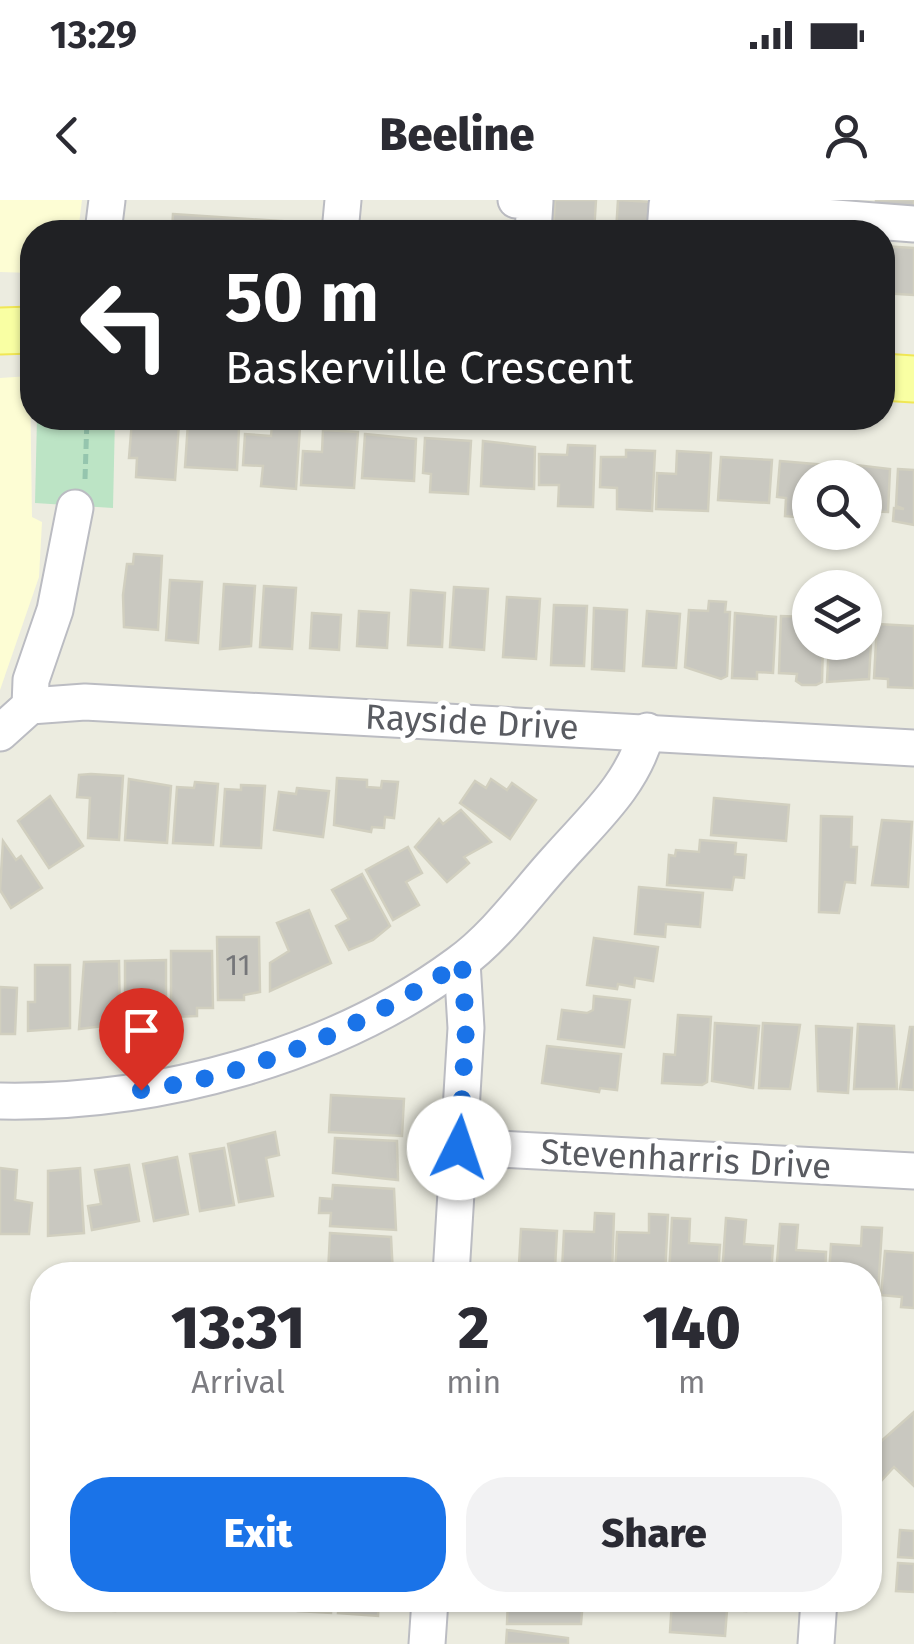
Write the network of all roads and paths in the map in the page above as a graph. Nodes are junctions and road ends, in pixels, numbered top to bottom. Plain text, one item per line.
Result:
1 (516, 200) edge
2 (534, 220) edge
3 (666, 220) edge
4 (805, 220) edge
5 (87, 430) edge
6 (76, 508) joint
7 (30, 706) junction
8 (646, 731) junction
9 (0, 733) edge
10 (914, 748) edge
11 (462, 962) junction
12 (0, 1101) edge
13 (459, 1148) junction
14 (914, 1171) edge
15 (452, 1262) edge
16 (429, 1612) edge
17 (818, 1612) edge
18 (427, 1644) edge
19 (816, 1644) edge

1 - 2 street
3 - 4 street
5 - 6 path
6 - 7 street
7 - 8 street, Rayside Drive
7 - 9 street
8 - 10 street, Rayside Drive
8 - 11 street
11 - 12 street
11 - 13 street
13 - 14 street, Stevenharris Drive
13 - 15 street
16 - 18 street
17 - 19 street

